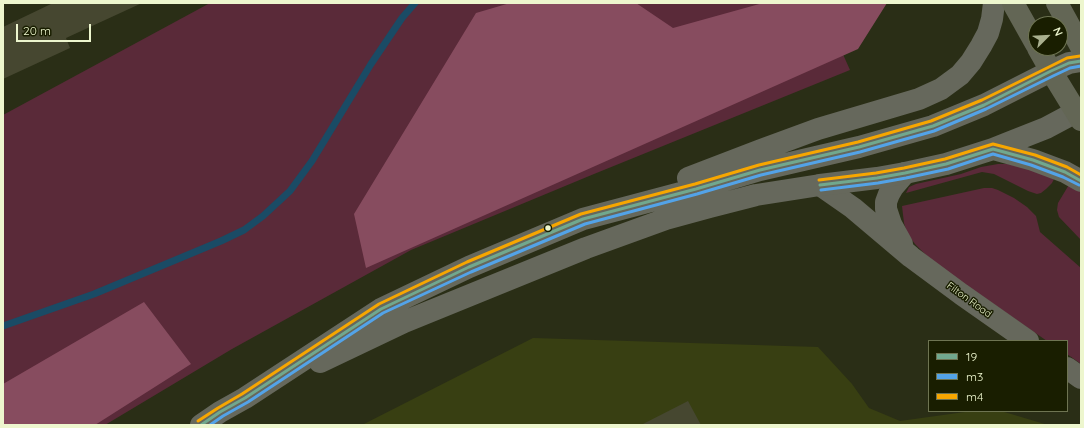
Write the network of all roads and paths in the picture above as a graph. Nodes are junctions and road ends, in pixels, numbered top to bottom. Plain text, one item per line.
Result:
1 (994, 3) edge
2 (1012, 3) edge
3 (1057, 3) edge
4 (1028, 30) edge
5 (1081, 47) edge
6 (1042, 56) edge
7 (1081, 61) edge
8 (1050, 71) junction
9 (1079, 113) edge
10 (993, 149) junction
11 (905, 173) junction
12 (1081, 181) edge
13 (820, 185) junction
14 (583, 219) junction
15 (911, 257) junction
16 (1027, 340) edge
17 (1068, 369) edge
18 (1081, 378) edge
19 (244, 398) junction
20 (201, 425) edge

1 - 14 street
2 - 4 main road
3 - 5 main road
6 - 8 main road
7 - 8 street
8 - 9 main road
8 - 14 street
9 - 10 street
10 - 11 street
10 - 12 street
11 - 13 street
11 - 15 street, Filton Road
13 - 15 street, Filton Road
13 - 19 street
14 - 19 street
15 - 16 street, Filton Road
17 - 18 street
19 - 20 street

